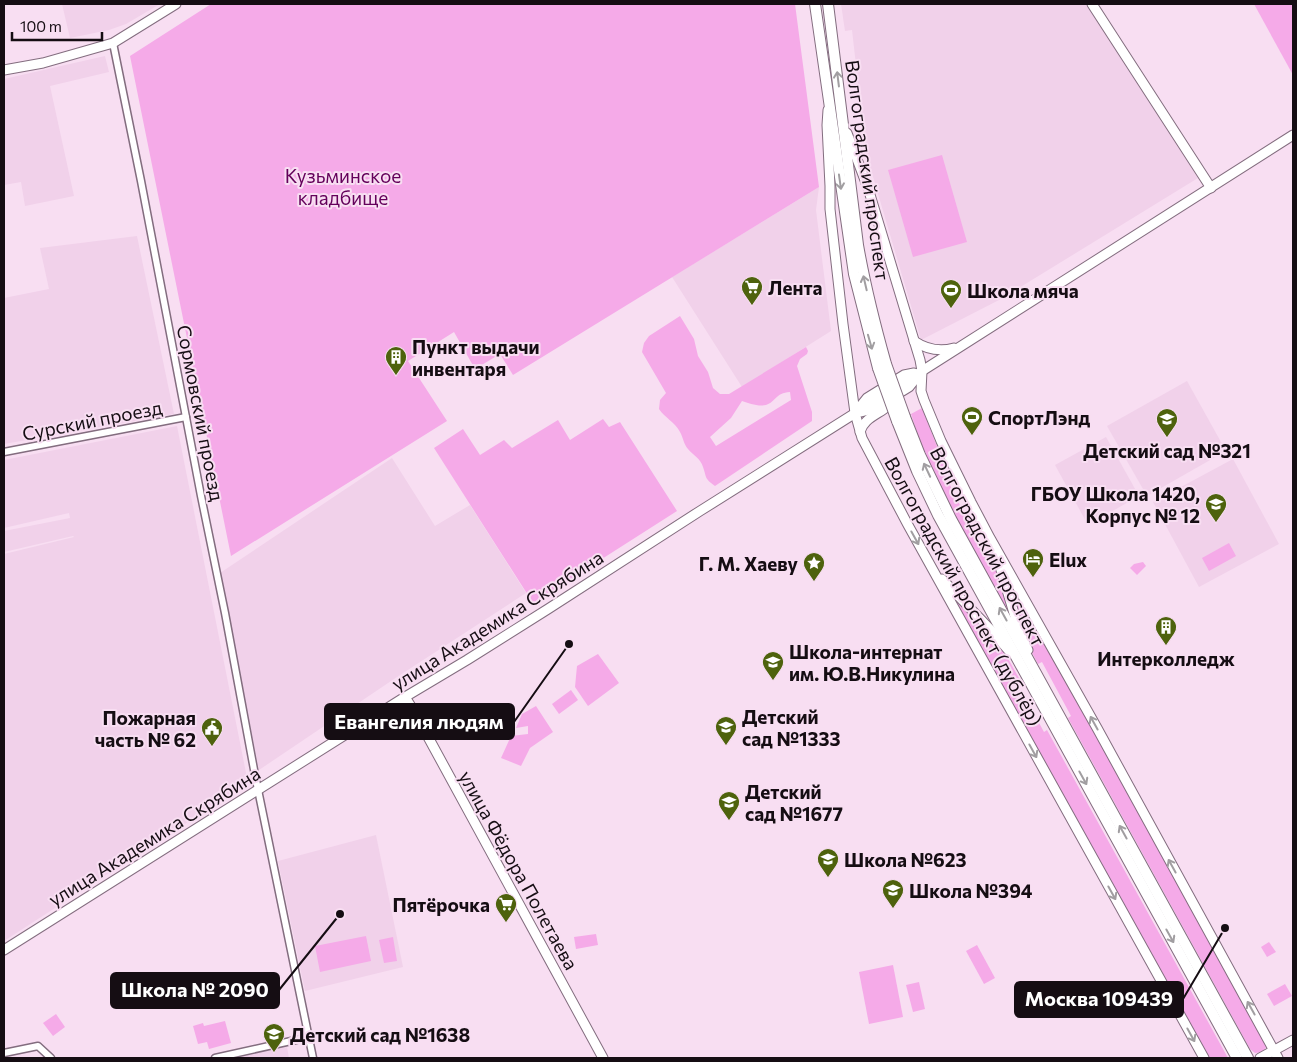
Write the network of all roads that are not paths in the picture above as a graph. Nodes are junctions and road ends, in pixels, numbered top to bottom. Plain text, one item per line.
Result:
1 (176, 4) edge
2 (815, 4) edge
3 (828, 4) edge
4 (1092, 4) edge
5 (113, 43) junction
6 (4, 70) edge
7 (829, 99) junction
8 (844, 127) junction
9 (1293, 135) edge
10 (1211, 188) junction
11 (914, 341) junction
12 (959, 347) junction
13 (882, 366) junction
14 (922, 371) junction
15 (921, 391) junction
16 (855, 413) junction
17 (186, 417) junction
18 (901, 419) junction
19 (860, 432) junction
20 (4, 452) edge
21 (990, 538) junction
22 (933, 570) junction
23 (1026, 674) junction
24 (1044, 687) junction
25 (405, 697) junction
26 (259, 789) junction
27 (4, 950) edge
28 (308, 1037) junction
29 (1293, 1040) edge
30 (4, 1054) edge
31 (1276, 1054) edge
32 (52, 1058) edge
33 (215, 1058) edge
34 (313, 1058) edge
35 (603, 1058) edge
36 (1204, 1058) edge
37 (1237, 1058) edge
38 (1248, 1058) edge
39 (1260, 1058) edge

1 - 5 main road
2 - 7 main road, Волгоградский проспект
8 -> 3 main road, Волгоградский проспект
4 - 10 main road
5 - 6 main road
5 - 17 street, Сормовский проезд
7 -> 13 main road, Волгоградский проспект
7 - 16 main road, Волгоградский проспект (дублёр)
8 - 11 main road
13 -> 8 main road, Волгоградский проспект
9 - 10 main road, улица Академика Скрябина
10 - 12 main road, улица Академика Скрябина
11 - 12 main road
11 - 14 main road
12 - 14 main road, улица Академика Скрябина
13 - 18 main road, Волгоградский проспект, bridge
14 - 15 main road
14 - 16 main road, улица Академика Скрябина
14 - 16 main road, улица Академика Скрябина
15 - 19 main road
15 - 21 main road
16 - 19 main road, Волгоградский проспект (дублёр)
16 - 25 main road, улица Академика Скрябина
17 - 20 street, Сурский проезд
17 - 26 street, Сормовский проезд
18 - 23 main road, Волгоградский проспект
24 -> 18 main road, Волгоградский проспект
19 -> 22 main road, Волгоградский проспект (дублёр)
21 - 24 main road
31 -> 21 main road
22 - 23 main road
22 -> 36 main road, Волгоградский проспект (дублёр)
23 -> 37 main road, Волгоградский проспект
38 -> 24 main road, Волгоградский проспект
25 - 26 main road, улица Академика Скрябина
25 - 35 main road, улица Фёдора Полетаева
26 - 27 main road, улица Академика Скрябина
26 - 28 street, Сормовский проезд
28 - 33 street
28 - 34 street, Сормовский проезд
29 - 31 main road
30 - 32 street
31 - 39 main road

